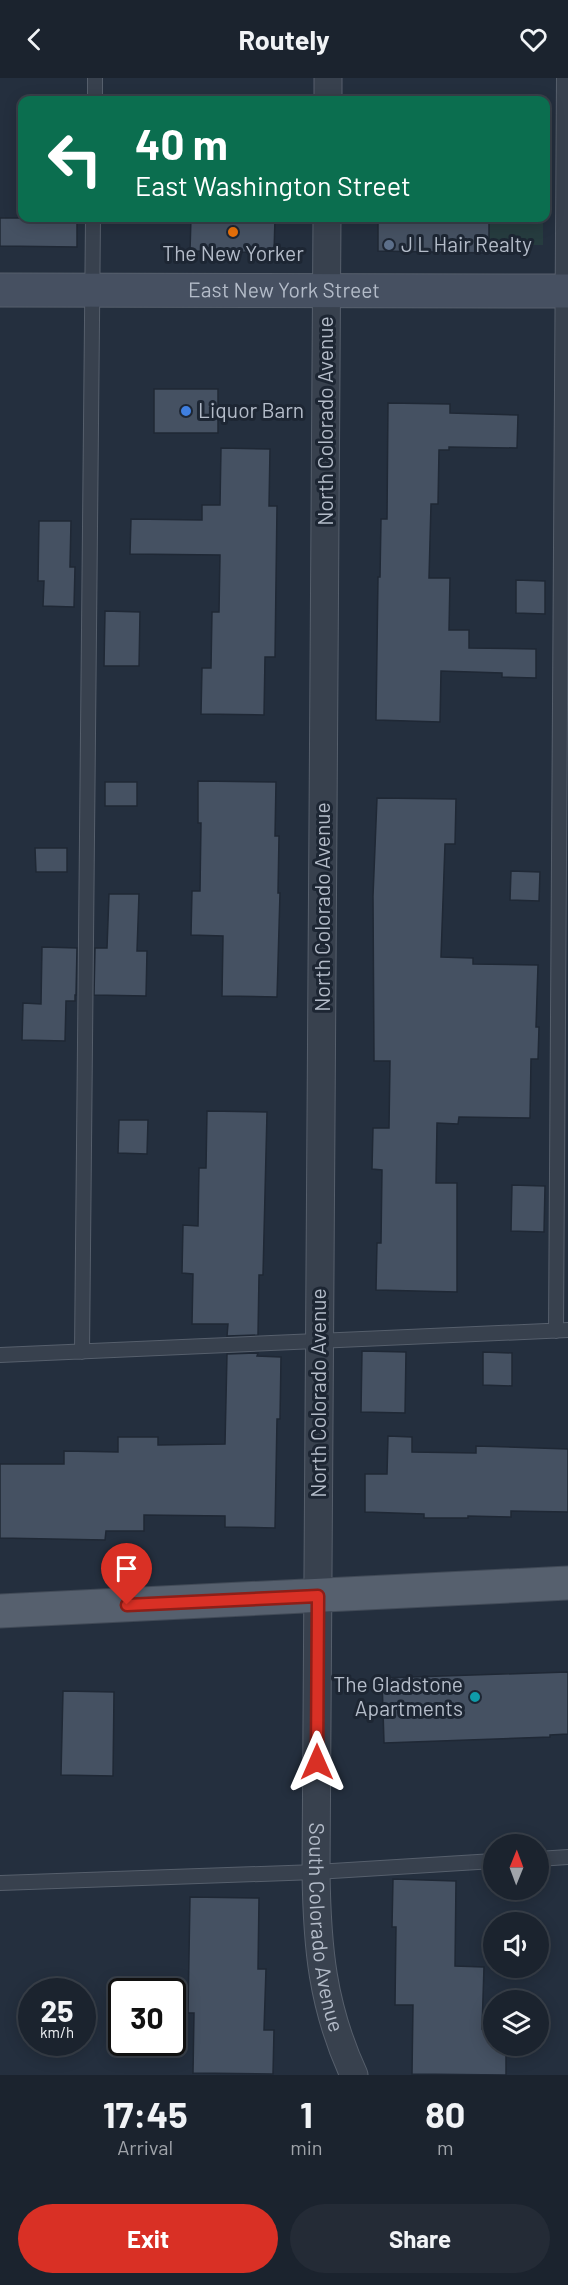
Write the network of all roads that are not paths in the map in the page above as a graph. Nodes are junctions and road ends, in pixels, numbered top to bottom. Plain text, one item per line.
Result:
1 (95, 78) edge
2 (328, 78) edge
3 (564, 78) edge
4 (94, 96) edge
5 (328, 96) edge
6 (93, 222) edge
7 (327, 222) edge
8 (327, 289) junction
9 (0, 290) edge
10 (92, 290) junction
11 (566, 291) edge
12 (562, 1330) edge
13 (320, 1342) junction
14 (82, 1352) junction
15 (0, 1355) edge
16 (568, 1583) edge
17 (318, 1596) junction
18 (0, 1611) edge
19 (568, 1857) edge
20 (549, 1858) edge
21 (483, 1862) edge
22 (316, 1872) junction
23 (0, 1883) edge
24 (354, 2075) edge

1 - 4 lane
2 - 5 street
3 - 11 lane
6 - 10 lane
7 - 8 street, North Colorado Avenue
8 - 10 main road, East New York Street
8 - 11 main road, East New York Street
8 - 13 street, North Colorado Avenue
9 - 10 main road, East New York Street
10 - 14 lane
11 - 12 lane
12 - 13 lane
13 - 14 lane
13 - 17 street, North Colorado Avenue
14 - 15 lane
16 - 17 main road
17 - 18 main road
17 - 22 street, South Colorado Avenue
19 - 20 lane
21 - 22 lane
22 - 23 lane
22 - 24 street, South Colorado Avenue

